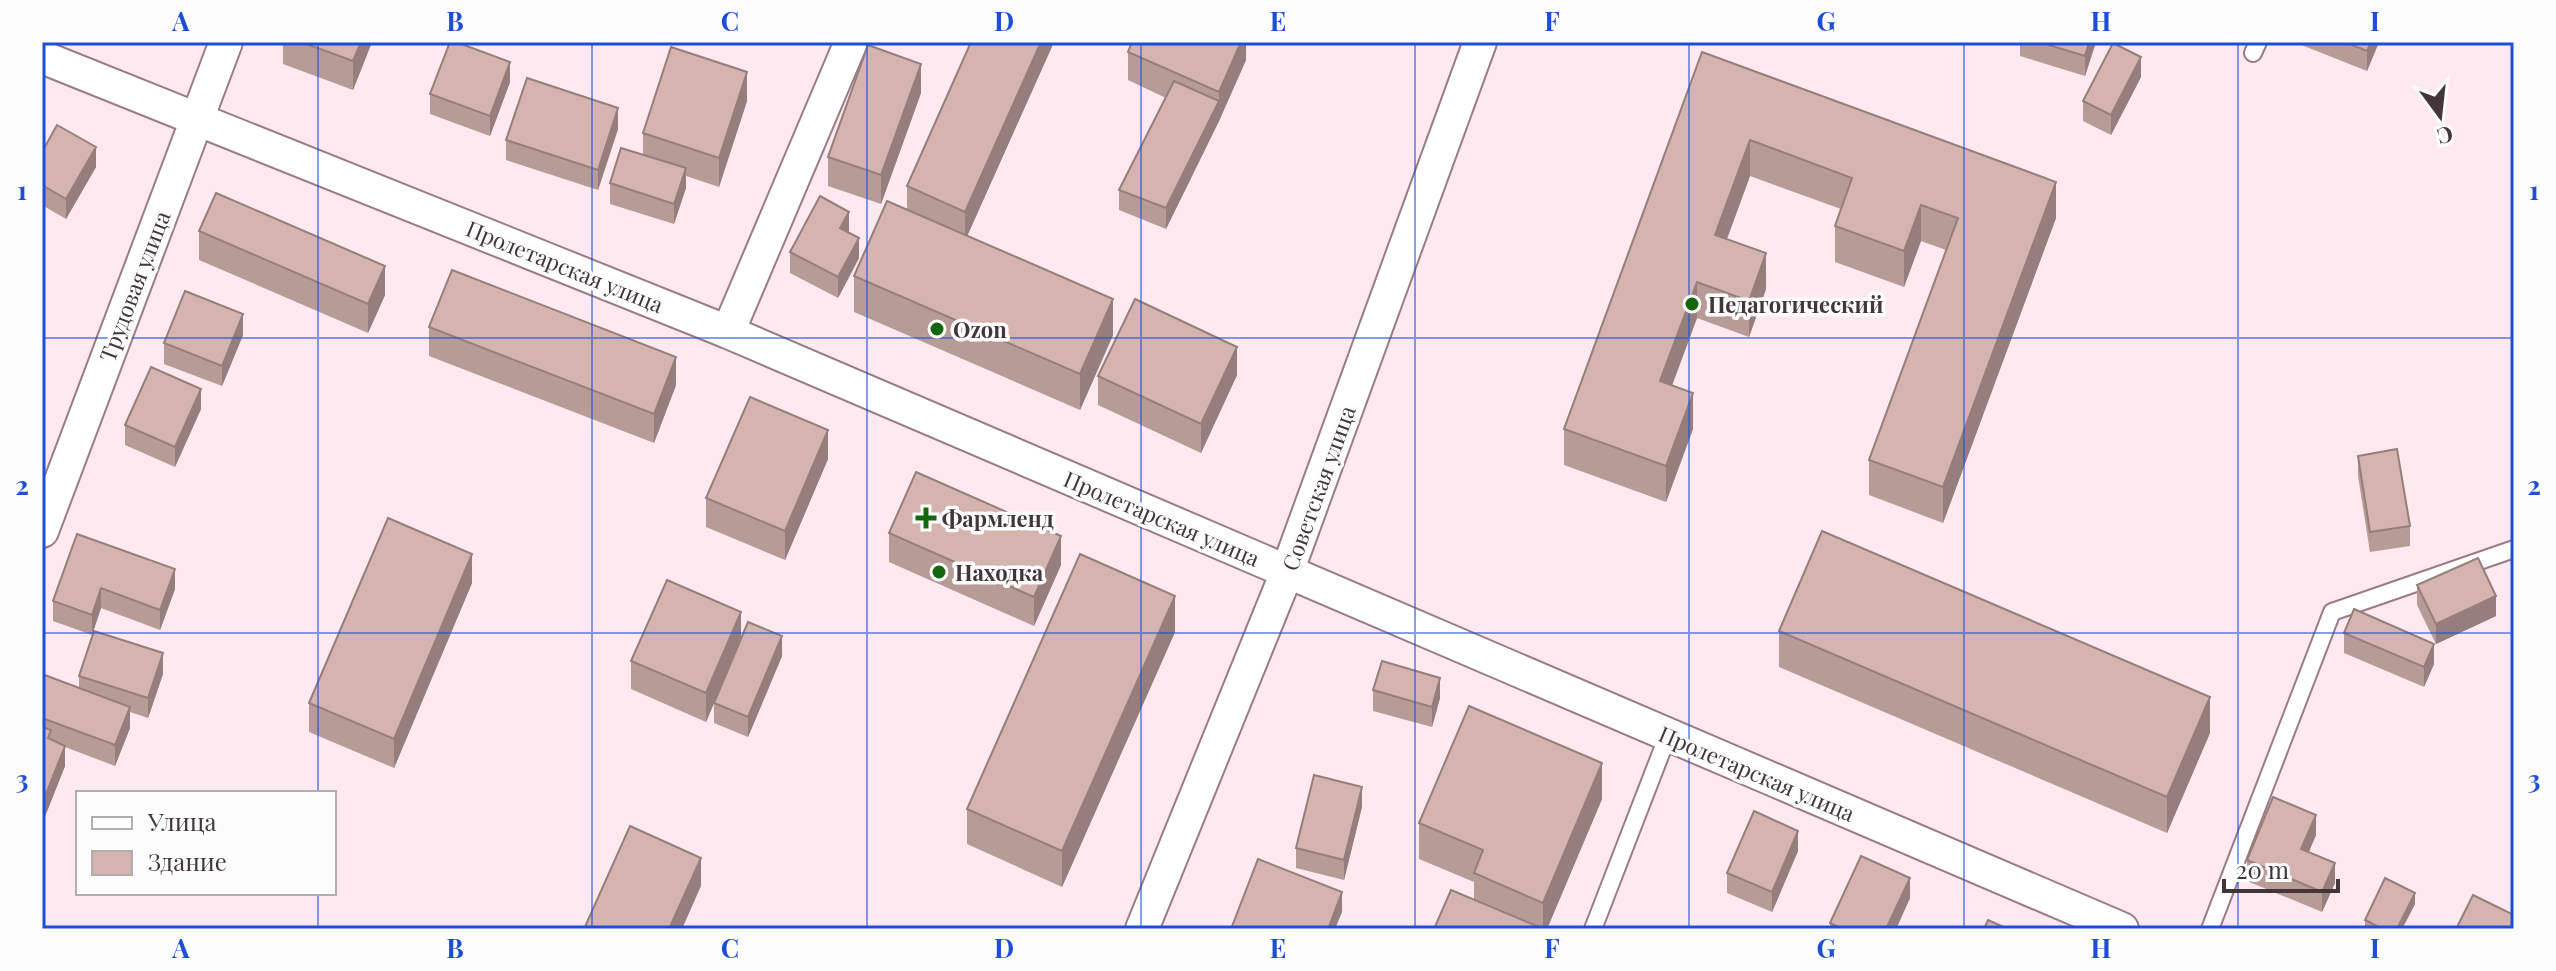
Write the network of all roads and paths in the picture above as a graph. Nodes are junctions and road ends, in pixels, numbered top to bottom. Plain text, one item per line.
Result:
1 (226, 42) edge
2 (851, 42) edge
3 (1480, 42) edge
4 (45, 60) edge
5 (197, 118) junction
6 (728, 332) junction
7 (42, 531) edge
8 (2514, 549) edge
9 (1287, 572) junction
10 (1668, 735) junction
11 (1142, 929) edge
12 (1593, 929) edge
13 (2122, 929) edge
14 (2210, 929) edge

1 - 5 street, Трудовая улица
2 - 6 street
3 - 9 street, Советская улица
4 - 5 street, Пролетарская улица
5 - 6 street, Пролетарская улица
5 - 7 street, Трудовая улица
6 - 9 street, Пролетарская улица
8 - 14 lane
9 - 10 street, Пролетарская улица
9 - 11 street, Советская улица
10 - 12 lane
10 - 13 street, Пролетарская улица

